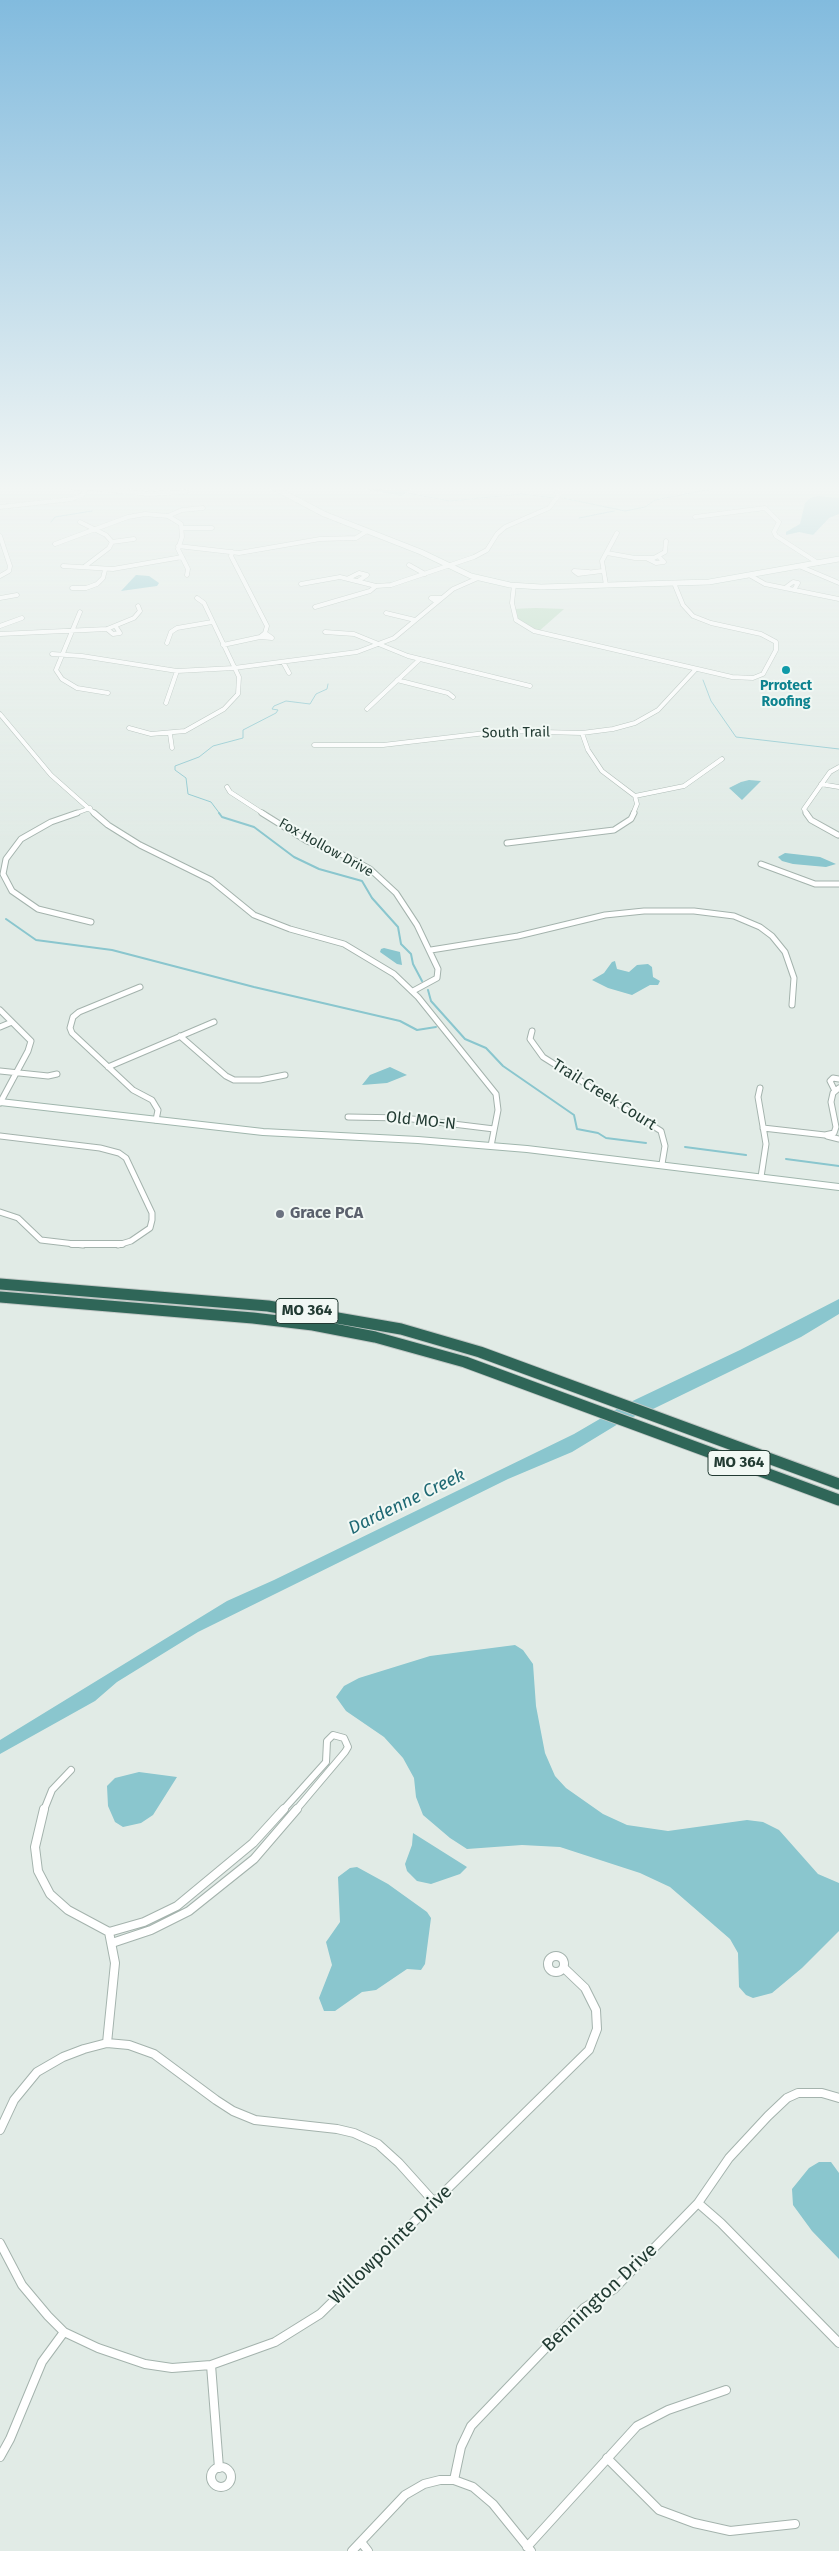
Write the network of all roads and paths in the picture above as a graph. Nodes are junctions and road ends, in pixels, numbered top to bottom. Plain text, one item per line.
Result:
1 (204, 604) edge
2 (255, 604) edge
3 (325, 604) edge
4 (434, 604) edge
5 (512, 604) edge
6 (683, 604) edge
7 (138, 606) dead end
8 (315, 607) dead end
9 (80, 612) dead end
10 (386, 614) dead end
11 (22, 618) dead end
12 (415, 620) junction
13 (212, 622) junction
14 (0, 626) edge
15 (116, 627) junction
16 (107, 629) junction
17 (73, 632) junction
18 (325, 632) dead end
19 (265, 633) junction
20 (0, 634) edge
21 (260, 638) junction
22 (167, 643) dead end
23 (223, 645) junction
24 (382, 645) junction
25 (52, 654) dead end
26 (63, 654) junction
27 (420, 659) junction
28 (283, 662) junction
29 (234, 668) junction
30 (696, 669) junction
31 (177, 671) junction
32 (288, 673) dead end
33 (397, 680) junction
34 (530, 686) dead end
35 (108, 693) dead end
36 (453, 697) dead end
37 (166, 702) dead end
38 (366, 708) dead end
39 (0, 714) edge
40 (129, 728) dead end
41 (582, 733) junction
42 (170, 734) junction
43 (314, 745) dead end
44 (172, 748) dead end
45 (722, 759) dead end
46 (839, 767) edge
47 (821, 784) junction
48 (227, 787) dead end
49 (839, 787) edge
50 (635, 796) junction
51 (90, 808) junction
52 (838, 836) edge
53 (507, 843) dead end
54 (761, 864) dead end
55 (839, 884) edge
56 (91, 922) dead end
57 (431, 950) junction
58 (140, 987) dead end
59 (413, 991) junction
60 (792, 1005) dead end
61 (0, 1010) edge
62 (12, 1022) junction
63 (214, 1022) dead end
64 (0, 1027) edge
65 (532, 1031) dead end
66 (180, 1036) junction
67 (108, 1067) junction
68 (0, 1071) edge
69 (16, 1073) junction
70 (57, 1074) dead end
71 (285, 1075) dead end
72 (839, 1079) edge
73 (760, 1088) dead end
74 (837, 1090) edge
75 (0, 1102) edge
76 (348, 1117) dead end
77 (156, 1120) junction
78 (763, 1128) junction
79 (838, 1128) edge
80 (494, 1129) junction
81 (825, 1135) junction
82 (0, 1136) edge
83 (839, 1139) edge
84 (491, 1146) junction
85 (662, 1164) junction
86 (761, 1177) junction
87 (839, 1187) edge
88 (0, 1212) edge
89 (0, 1284) edge
90 (0, 1297) edge
91 (839, 1484) edge
92 (839, 1500) edge
93 (71, 1770) dead end
94 (109, 1932) junction
95 (112, 1943) junction
96 (564, 1968) dead end
97 (107, 2043) junction
98 (839, 2098) edge
99 (0, 2130) edge
100 (435, 2202) junction
101 (698, 2203) junction
102 (0, 2243) edge
103 (64, 2332) junction
104 (839, 2343) edge
105 (211, 2365) junction
106 (726, 2390) dead end
107 (0, 2457) edge
108 (607, 2458) junction
109 (219, 2468) dead end
110 (454, 2480) junction
111 (795, 2524) dead end
112 (361, 2542) junction
113 (529, 2549) edge
114 (352, 2551) edge
115 (368, 2551) edge

1 - 13 street
2 - 19 street
3 - 8 street
4 - 12 street
5 - 30 street
6 - 30 street
7 - 15 street
9 - 17 street
10 - 12 street
11 - 14 street
12 - 24 street
13 - 22 street
13 - 23 street
15 - 16 street
15 - 16 street
16 - 17 street
17 - 20 street
17 - 26 street
18 - 24 street
19 - 21 street
19 - 21 street
21 - 23 street
23 - 29 street
24 - 27 street
24 - 28 street
25 - 26 street
26 - 31 street
26 - 35 street
27 - 33 street
27 - 34 street
28 - 29 street
28 - 32 street
29 - 31 street
29 - 42 street
30 - 41 street, South Trail
31 - 37 street
33 - 36 street
33 - 38 street
39 - 51 street
40 - 42 street
41 - 43 street, South Trail
41 - 50 street
42 - 44 street
45 - 50 street
46 - 47 street
47 - 49 street
47 - 52 street
48 - 57 street, Fox Hollow Drive
50 - 53 street
51 - 56 street
51 - 59 street
54 - 55 street
57 - 59 street, Fox Hollow Drive
57 - 60 street
58 - 67 street
59 - 80 street
61 - 62 street
62 - 64 street
62 - 69 street
63 - 66 street
65 - 85 street, Trail Creek Court
66 - 67 street
66 - 71 street
67 - 77 street
68 - 69 street
69 - 70 street
69 - 75 street
72 - 74 street
73 - 78 street
74 - 79 street
75 - 77 main road
76 - 80 street, Old MO-N
77 - 84 main road
78 - 81 street
78 - 86 street
79 - 81 street
80 - 84 street
81 - 83 street
82 - 88 street
84 - 85 main road
85 - 86 main road
86 - 87 main road
89 - 91 highway, MO 364
90 - 92 highway, MO 364
93 - 94 street
94 - 95 street
94 - 95 street
95 - 97 street
96 - 100 street, Willowpointe Drive
97 - 99 street
97 - 100 street
98 - 101 street, Bennington Drive
100 - 105 street, Willowpointe Drive
101 - 104 street
101 - 110 street, Bennington Drive
102 - 103 street
103 - 105 street, Willowpointe Drive
103 - 107 street
105 - 109 street
106 - 108 street
108 - 111 street
108 - 113 street
110 - 112 street
110 - 113 street
112 - 114 street
112 - 115 street

